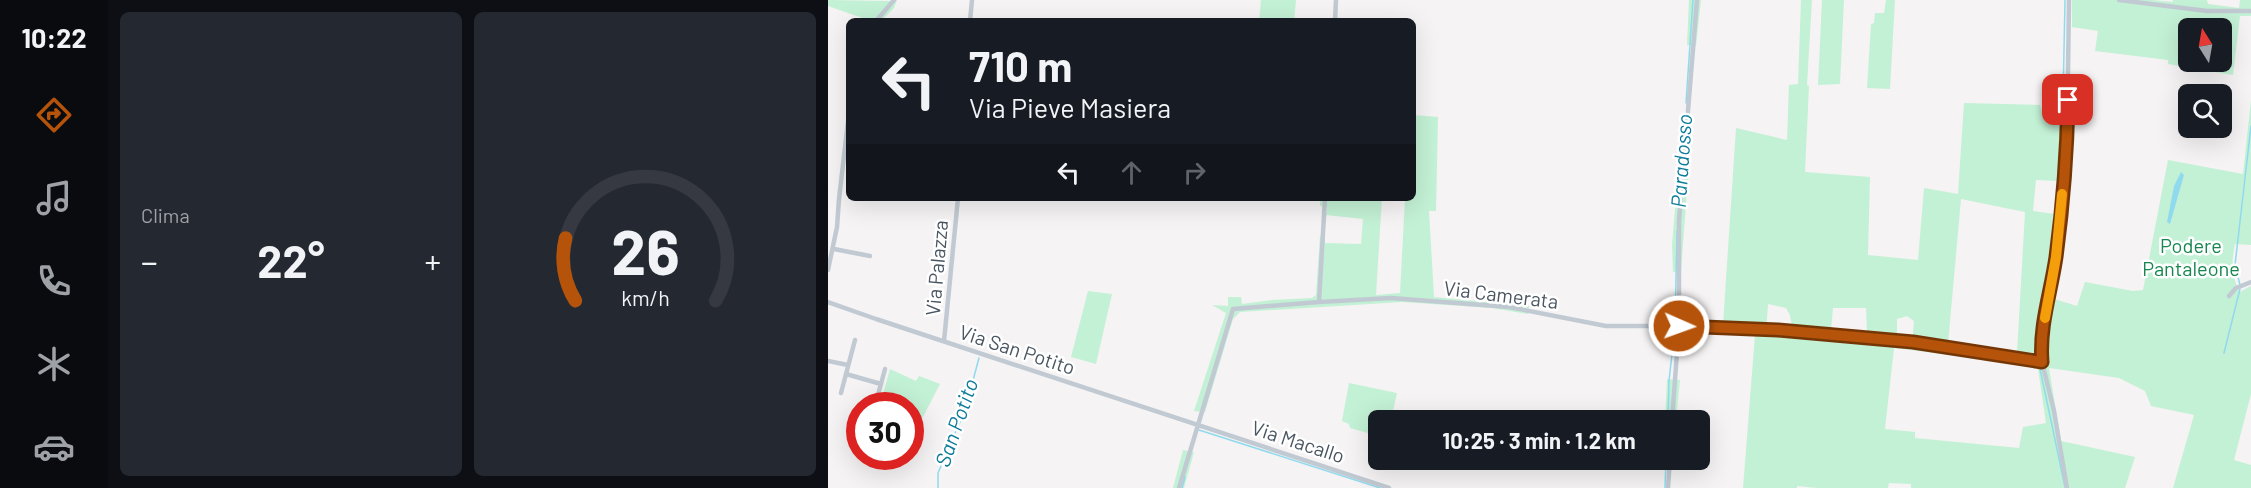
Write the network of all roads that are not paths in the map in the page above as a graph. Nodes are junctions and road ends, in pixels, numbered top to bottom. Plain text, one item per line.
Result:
1 (894, 0) edge
2 (972, 0) edge
3 (1336, 0) edge
4 (1697, 0) edge
5 (2069, 0) edge
6 (2119, 0) edge
7 (2251, 11) edge
8 (879, 18) edge
9 (969, 18) edge
10 (1335, 18) edge
11 (846, 137) edge
12 (958, 201) edge
13 (1325, 201) edge
14 (832, 251) edge
15 (870, 256) dead end
16 (828, 270) edge
17 (2251, 282) edge
18 (2229, 296) dead end
19 (828, 302) edge
20 (1319, 302) junction
21 (1679, 326) junction
22 (855, 340) dead end
23 (944, 342) junction
24 (828, 361) edge
25 (2042, 362) junction
26 (848, 365) junction
27 (885, 369) dead end
28 (846, 374) junction
29 (881, 384) junction
30 (879, 392) edge
31 (841, 393) dead end
32 (1673, 410) edge
33 (1197, 425) junction
34 (1669, 470) edge
35 (1179, 488) edge
36 (1389, 488) edge
37 (1668, 488) edge
38 (2067, 488) edge

1 - 8 street
2 - 9 street
3 - 10 street
4 - 21 street
5 - 25 street
6 - 7 street
11 - 14 street
12 - 23 street, Via Palazza
13 - 20 street
14 - 15 street
14 - 16 street
17 - 18 street
19 - 23 street, Via San Potito
20 - 21 street, Via Camerata
20 - 33 street, Via Camerata
21 - 25 street, Via Camerata
21 - 32 street
22 - 26 street
23 - 33 street, Via San Potito
24 - 26 street
25 - 38 street
26 - 28 street
27 - 29 street
28 - 29 street
28 - 31 street
29 - 30 street
33 - 35 street
33 - 36 street, Via Macallo
34 - 37 street

